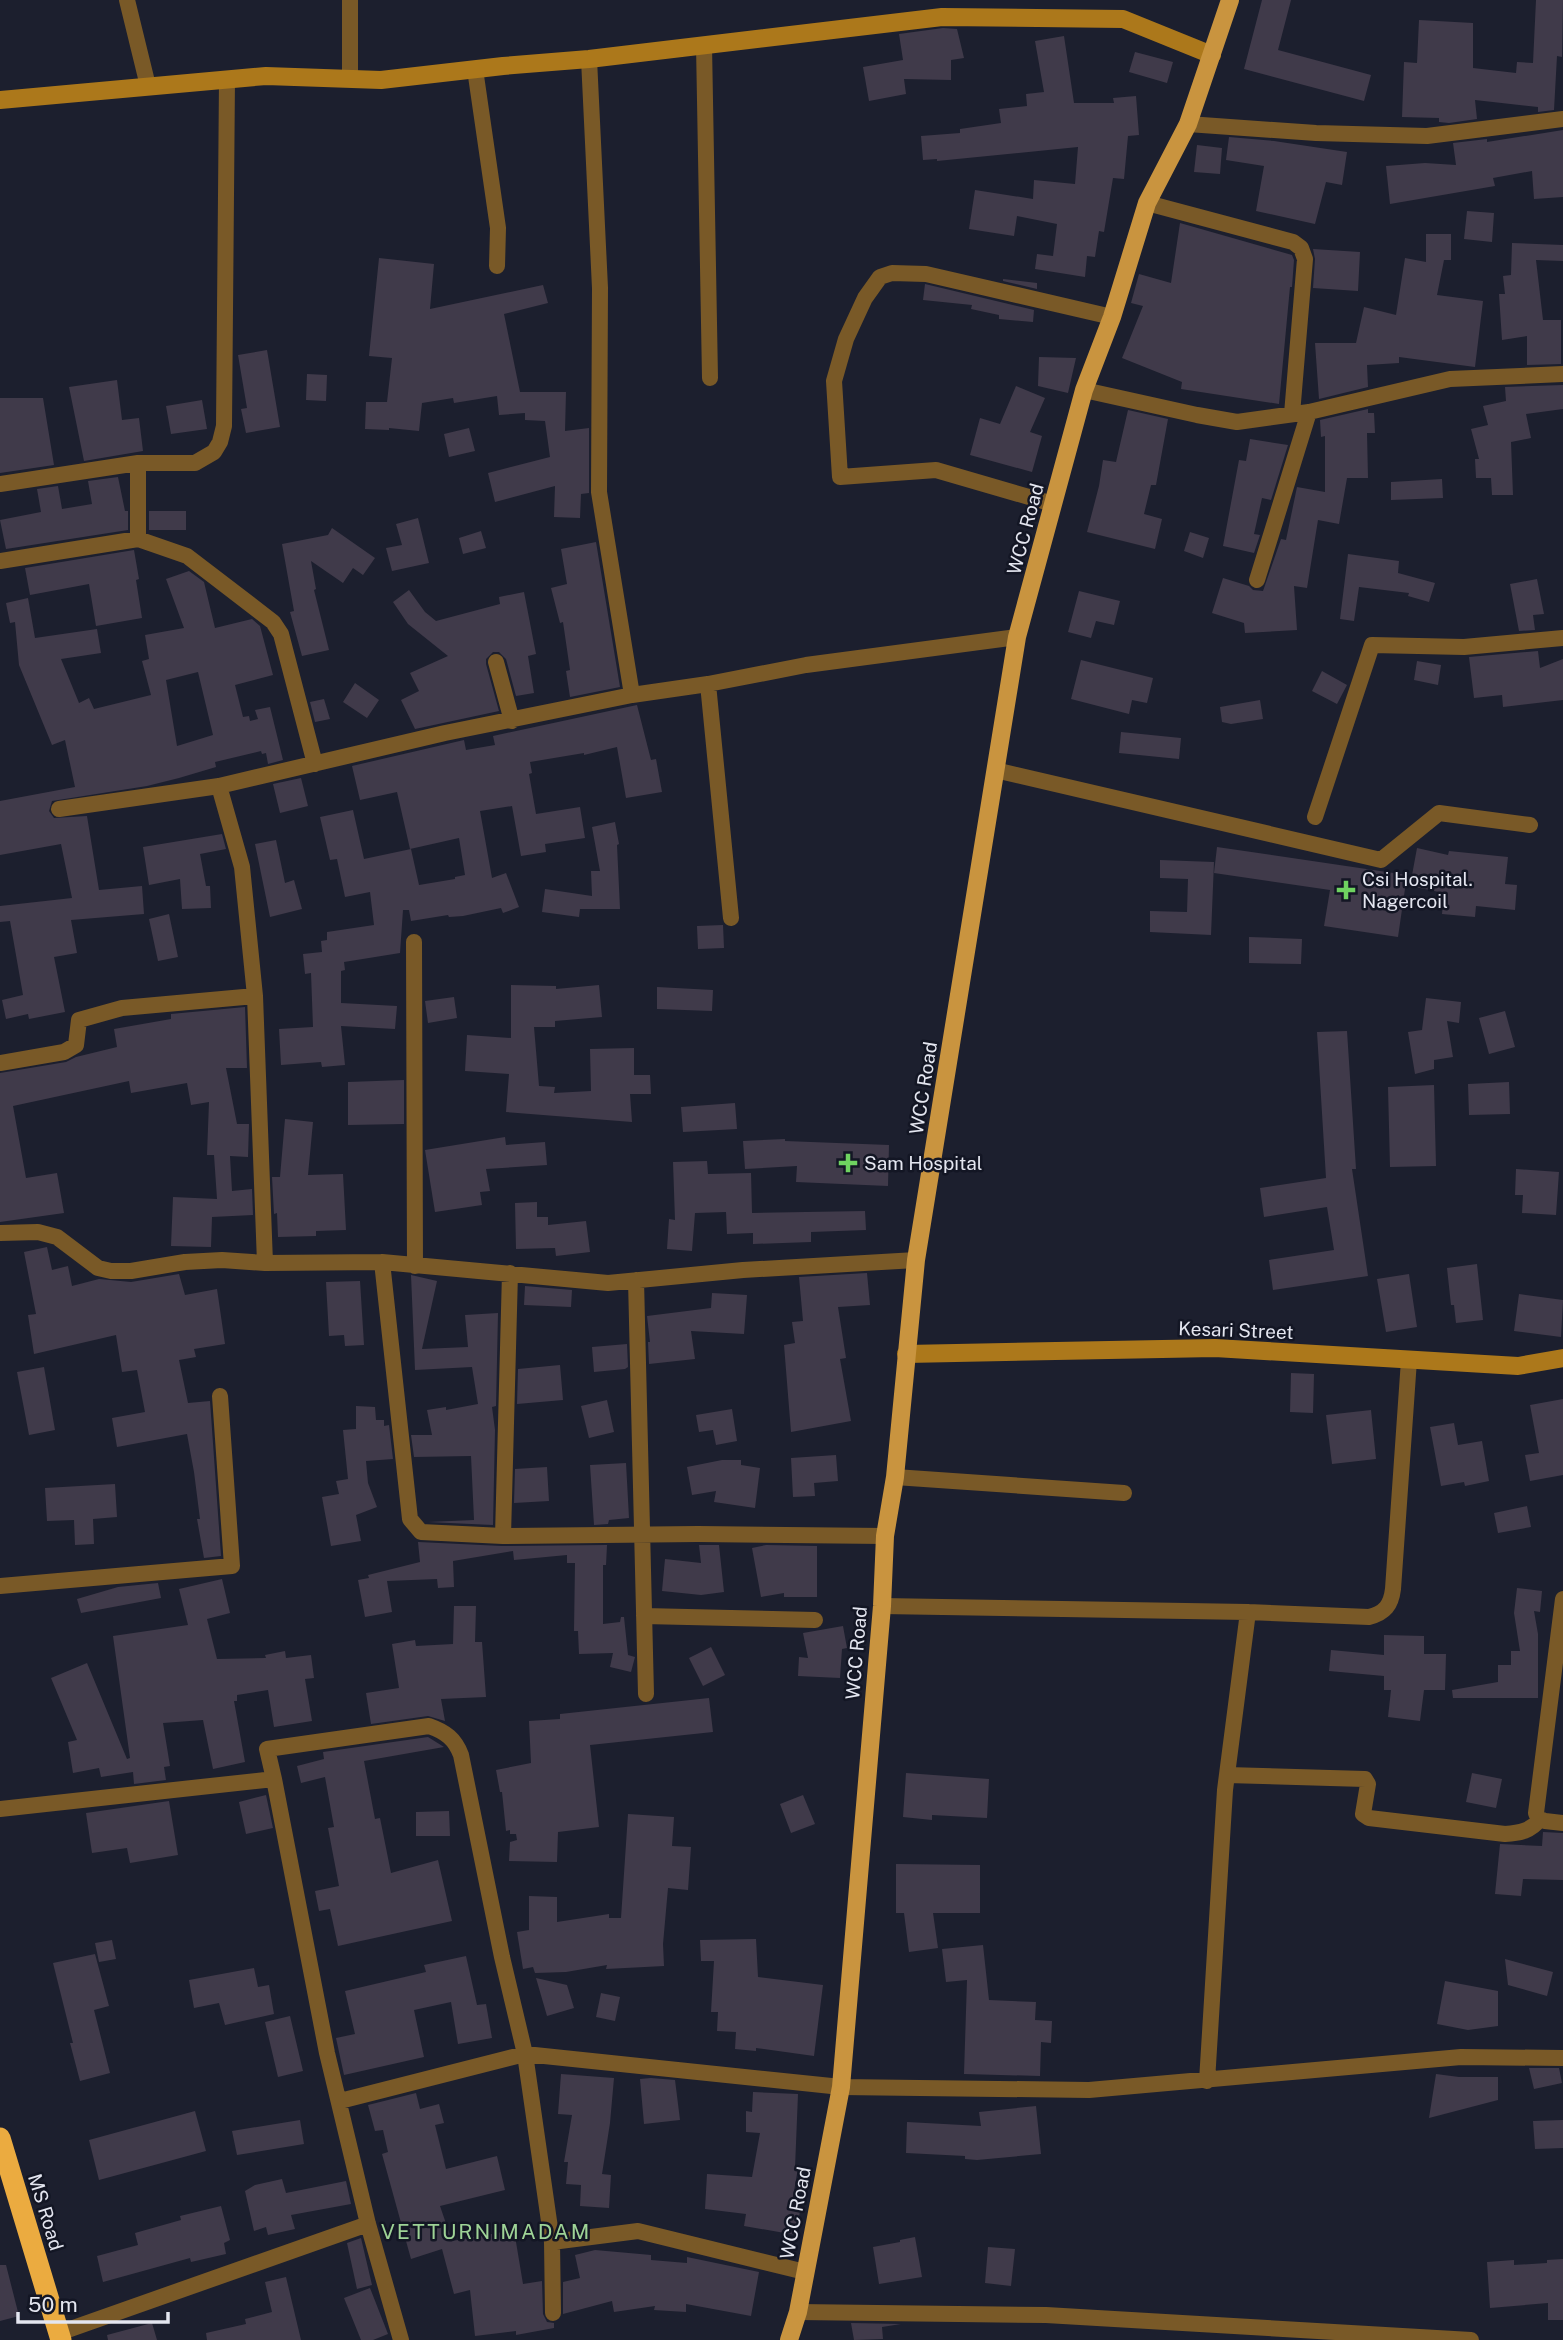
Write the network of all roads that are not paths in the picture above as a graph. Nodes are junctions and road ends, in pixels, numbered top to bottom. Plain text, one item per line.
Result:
1 (127, 0) edge
2 (350, 0) edge
3 (1230, 0) edge
4 (704, 46) junction
5 (1212, 55) junction
6 (589, 59) junction
7 (475, 69) junction
8 (227, 79) junction
9 (350, 79) junction
10 (148, 86) junction
11 (0, 100) edge
12 (1563, 119) edge
13 (1188, 124) junction
14 (1147, 204) junction
15 (497, 266) dead end
16 (1112, 317) junction
17 (1563, 374) edge
18 (710, 378) dead end
19 (1084, 390) junction
20 (1309, 412) junction
21 (1292, 414) junction
22 (138, 463) junction
23 (0, 484) edge
24 (1053, 504) junction
25 (138, 539) junction
26 (0, 561) edge
27 (1257, 580) dead end
28 (1017, 637) junction
29 (1563, 638) edge
30 (496, 662) dead end
31 (708, 684) junction
32 (632, 695) junction
33 (512, 721) junction
34 (315, 764) junction
35 (995, 770) junction
36 (219, 786) junction
37 (59, 809) dead end
38 (1315, 817) dead end
39 (1530, 825) dead end
40 (731, 918) dead end
41 (414, 942) dead end
42 (255, 996) junction
43 (0, 1063) edge
44 (0, 1233) edge
45 (916, 1260) junction
46 (382, 1262) junction
47 (265, 1263) junction
48 (415, 1266) junction
49 (510, 1273) junction
50 (636, 1280) junction
51 (906, 1354) junction
52 (1563, 1358) edge
53 (1409, 1360) junction
54 (220, 1396) dead end
55 (894, 1477) junction
56 (1124, 1493) dead end
57 (642, 1535) junction
58 (503, 1536) junction
59 (885, 1536) junction
60 (0, 1586) edge
61 (1563, 1600) edge
62 (882, 1606) junction
63 (1248, 1612) junction
64 (644, 1616) junction
65 (815, 1620) dead end
66 (646, 1694) dead end
67 (1227, 1775) junction
68 (274, 1779) junction
69 (0, 1809) edge
70 (1540, 1819) junction
71 (1563, 1823) edge
72 (524, 2054) junction
73 (1563, 2058) edge
74 (1207, 2081) junction
75 (841, 2087) junction
76 (340, 2101) junction
77 (0, 2138) edge
78 (368, 2224) junction
79 (552, 2242) junction
80 (805, 2272) junction
81 (797, 2312) junction
82 (553, 2313) dead end
83 (60, 2337) edge
84 (1360, 2337) edge
85 (401, 2340) edge
86 (789, 2340) edge
87 (1471, 2340) edge

1 - 10 street
2 - 9 street
3 - 5 main road, WCC Road
4 - 5 street
4 - 6 street
4 - 18 street
5 - 13 main road, WCC Road
6 - 7 street
6 - 32 street
7 - 9 street
7 - 15 street
8 - 9 street
8 - 10 street
8 - 22 street
10 - 11 street
12 - 13 street
13 - 14 main road, WCC Road
14 - 16 main road, WCC Road
14 - 21 street
16 - 19 main road, WCC Road
16 - 24 street
17 - 20 street
19 - 21 street
19 - 24 main road, WCC Road
20 - 21 street
20 - 27 street
22 - 23 street
22 - 25 street
24 - 28 main road, WCC Road
25 - 26 street
25 - 34 street
28 - 31 street
28 - 35 main road, WCC Road
29 - 38 street
30 - 33 street
31 - 32 street
31 - 40 street
32 - 33 street
33 - 34 street
34 - 36 street
35 - 39 street
35 - 45 main road, WCC Road
36 - 37 street
36 - 42 street
41 - 48 street
42 - 43 street
42 - 47 street
44 - 47 street
45 - 50 street
45 - 51 main road, WCC Road
46 - 47 street
46 - 48 street
46 - 58 street
48 - 49 street
49 - 50 street
49 - 58 street
50 - 57 street
51 - 53 street, Kesari Street
51 - 55 main road, WCC Road
52 - 53 street, Kesari Street
53 - 63 street
54 - 60 street
55 - 56 street
55 - 59 main road, WCC Road
57 - 58 street
57 - 59 street
57 - 64 street
59 - 62 main road, WCC Road
61 - 70 street
62 - 63 street
62 - 75 main road, WCC Road
63 - 67 street
64 - 65 street
64 - 66 street
67 - 70 street
67 - 74 street
68 - 69 street
68 - 72 street
68 - 76 street
70 - 71 street
72 - 75 street
72 - 76 street
72 - 79 street
73 - 74 street
74 - 75 street
75 - 80 main road, WCC Road
76 - 78 street
77 - 83 highway, MS Road
78 - 83 street
78 - 85 street
79 - 80 street
79 - 82 street
80 - 81 main road, WCC Road
81 - 84 street
81 - 86 main road, WCC Road
84 - 87 street

